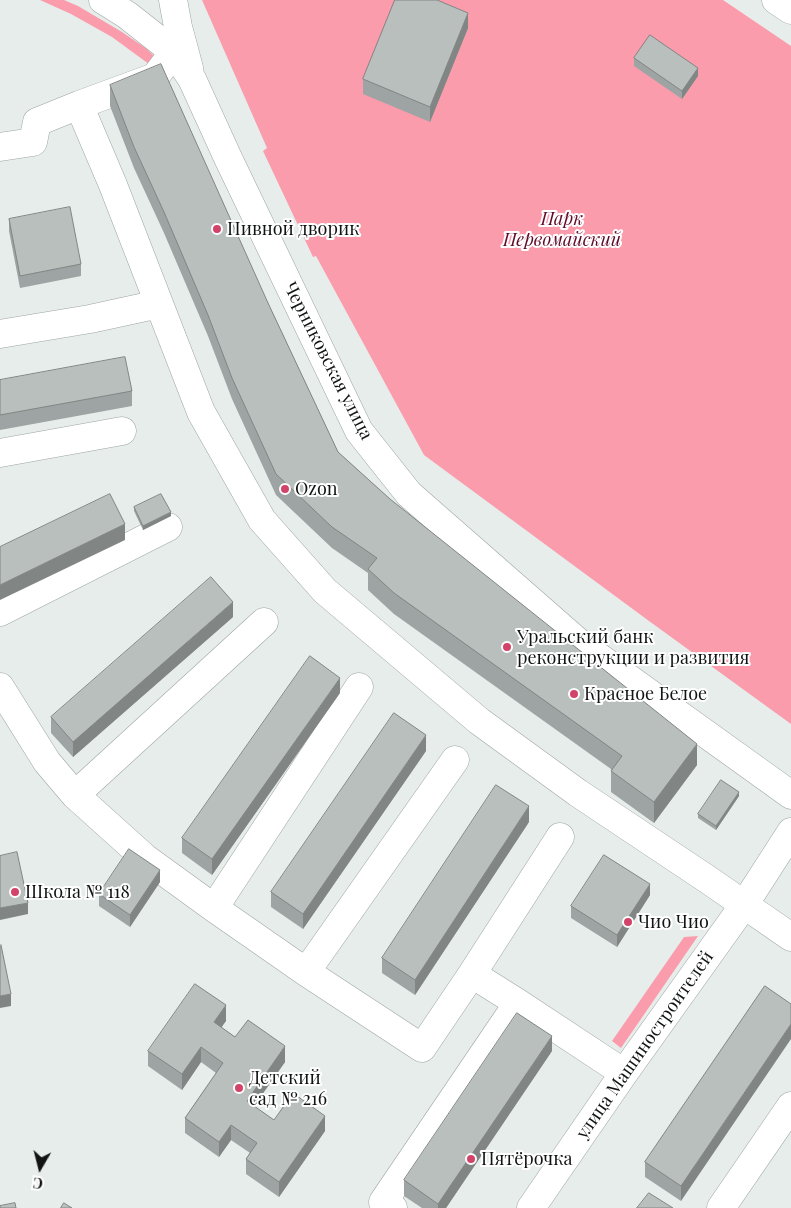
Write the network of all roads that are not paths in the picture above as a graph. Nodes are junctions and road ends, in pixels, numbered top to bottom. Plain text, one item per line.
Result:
1 (103, 0) edge
2 (173, 0) edge
3 (776, 0) edge
4 (791, 10) edge
5 (174, 52) junction
6 (192, 79) junction
7 (79, 105) junction
8 (0, 147) edge
9 (159, 304) junction
10 (0, 334) edge
11 (122, 431) dead end
12 (0, 453) edge
13 (168, 527) dead end
14 (0, 612) edge
15 (264, 622) dead end
16 (0, 687) edge
17 (359, 687) dead end
18 (455, 760) dead end
19 (74, 795) junction
20 (791, 795) edge
21 (791, 832) edge
22 (560, 837) dead end
23 (744, 905) junction
24 (214, 908) junction
25 (791, 937) edge
26 (306, 972) junction
27 (472, 974) junction
28 (518, 1003) junction
29 (624, 1072) junction
30 (791, 1106) edge
31 (385, 1206) edge
32 (531, 1208) edge
33 (720, 1208) edge

1 - 5 street, Черниковская улица
2 - 6 street
3 - 4 street
5 - 6 street, Черниковская улица
5 - 7 street
6 - 20 street, Черниковская улица
7 - 8 street
7 - 9 street
9 - 10 street
9 - 23 street
11 - 12 street
13 - 14 street
15 - 19 street
16 - 19 street
17 - 24 street
18 - 26 street
19 - 24 street
21 - 23 street, улица Машиностроителей
22 - 27 street
23 - 25 street
23 - 29 street, улица Машиностроителей
24 - 26 street
26 - 27 street
27 - 28 street
28 - 29 street
28 - 31 street
29 - 32 street, улица Машиностроителей
30 - 33 street

